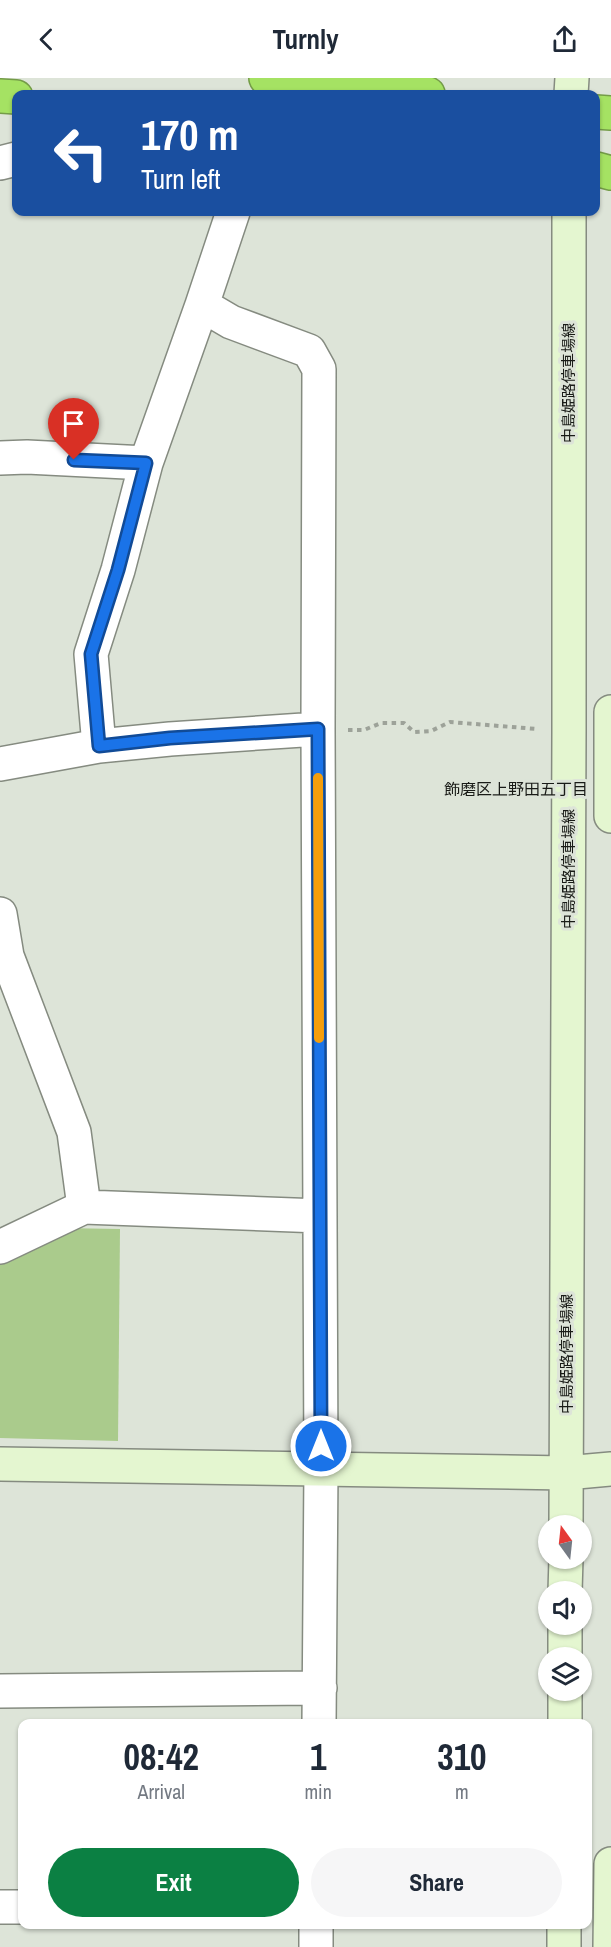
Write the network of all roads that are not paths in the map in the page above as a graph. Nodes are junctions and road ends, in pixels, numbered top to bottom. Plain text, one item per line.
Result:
1 (266, 78) edge
2 (388, 90) edge
3 (232, 216) edge
4 (569, 216) edge
5 (202, 305) junction
6 (0, 458) edge
7 (146, 463) junction
8 (611, 712) edge
9 (318, 729) junction
10 (99, 746) junction
11 (0, 764) edge
12 (611, 816) edge
13 (0, 914) edge
14 (84, 1207) junction
15 (320, 1216) junction
16 (0, 1247) edge
17 (0, 1464) edge
18 (321, 1468) junction
19 (611, 1469) edge
20 (566, 1473) junction
21 (566, 1515) edge
22 (320, 1688) junction
23 (0, 1691) edge
24 (565, 1701) edge
25 (319, 1719) edge
26 (565, 1719) edge
27 (611, 1864) edge
28 (0, 1907) edge
29 (18, 1907) edge
30 (316, 1929) edge
31 (564, 1929) edge
32 (316, 1947) edge
33 (564, 1947) edge
34 (610, 1947) edge

1 - 2 highway
3 - 5 street
4 - 20 main road, 中島姫路停車場線
5 - 7 street
5 - 9 street
6 - 7 street
7 - 10 street
8 - 12 main road
9 - 10 street
9 - 15 street
10 - 11 street
13 - 14 street
14 - 15 street
14 - 16 street
15 - 18 street
17 - 18 main road
18 - 20 main road
18 - 22 street
19 - 20 main road
20 - 21 main road, 中島姫路停車場線
22 - 23 street
22 - 25 street
24 - 26 main road
27 - 34 main road
28 - 29 street
30 - 32 street
31 - 33 main road

